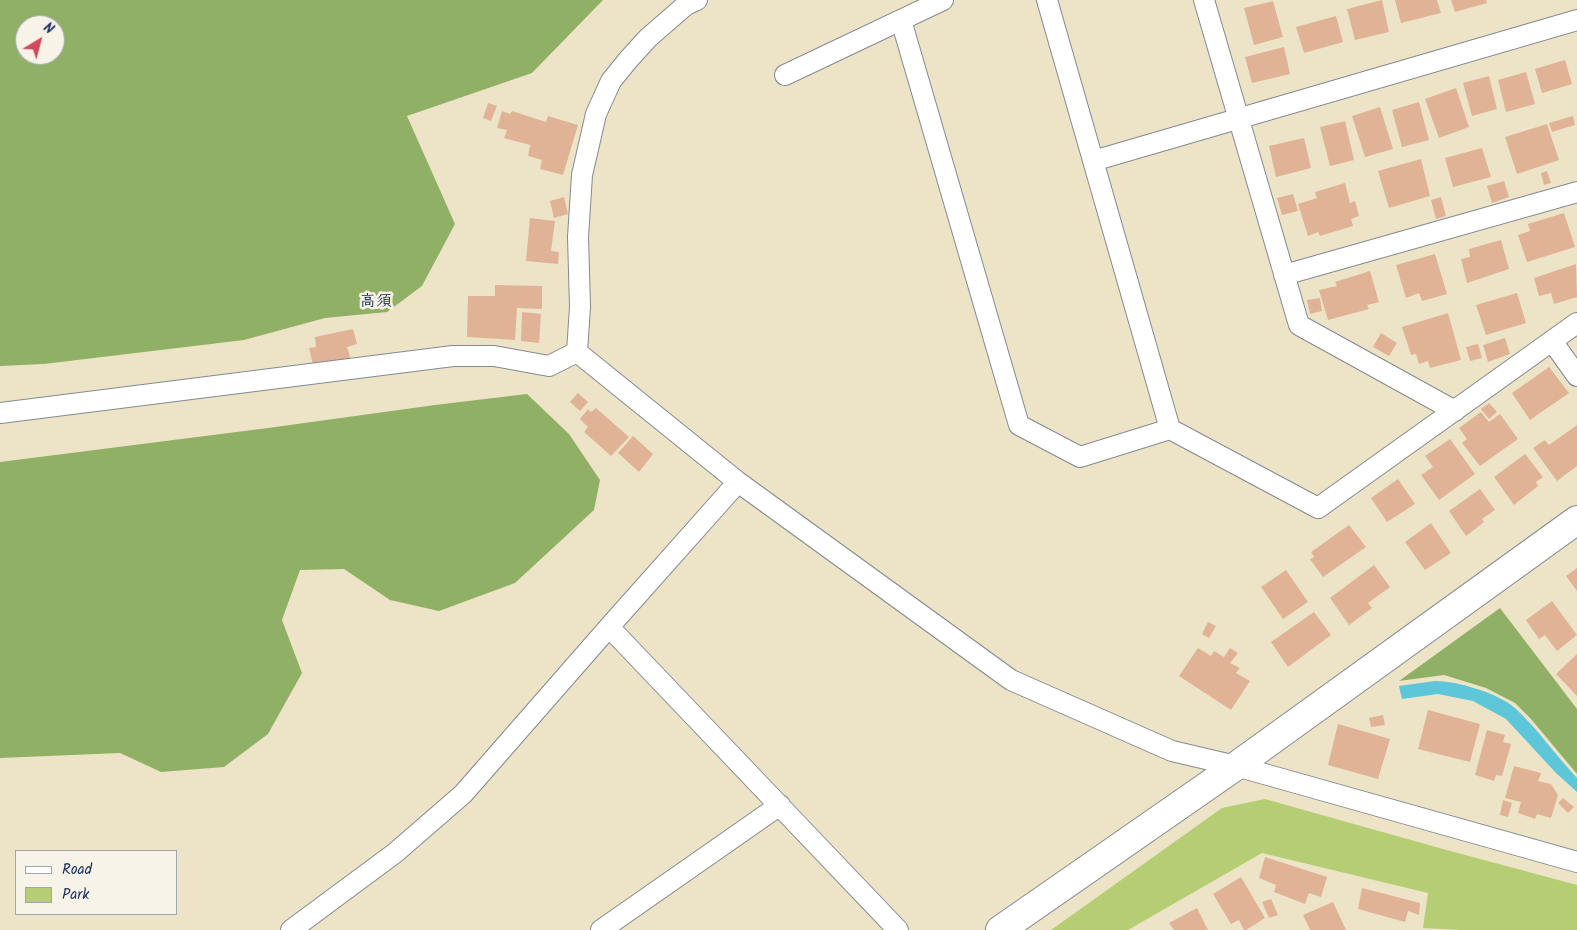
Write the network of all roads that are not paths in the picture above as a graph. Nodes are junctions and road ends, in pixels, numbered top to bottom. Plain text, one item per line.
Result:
1 (697, 0) edge
2 (943, 0) edge
3 (1047, 0) edge
4 (1204, 0) edge
5 (901, 20) junction
6 (1577, 20) edge
7 (785, 75) dead end
8 (1239, 118) junction
9 (1093, 161) junction
10 (1577, 192) edge
11 (1284, 275) junction
12 (1577, 323) edge
13 (1552, 341) junction
14 (577, 352) junction
15 (1577, 376) edge
16 (1454, 411) junction
17 (0, 413) edge
18 (1170, 429) junction
19 (738, 482) junction
20 (1577, 520) edge
21 (609, 626) junction
22 (1236, 766) junction
23 (780, 805) junction
24 (1577, 862) edge
25 (290, 930) edge
26 (601, 930) edge
27 (898, 930) edge
28 (1000, 930) edge

1 - 14 street
2 - 5 street
3 - 9 street
4 - 8 street
5 - 7 street
5 - 18 street
6 - 8 street
8 - 9 street
8 - 11 street
9 - 18 street
10 - 11 street
11 - 16 street
12 - 13 street
13 - 15 street
13 - 16 street
14 - 17 street
14 - 19 street
16 - 18 street
19 - 21 street
19 - 22 street
20 - 22 street
21 - 23 street
21 - 25 street
22 - 24 street
22 - 28 street
23 - 26 street
23 - 27 street

